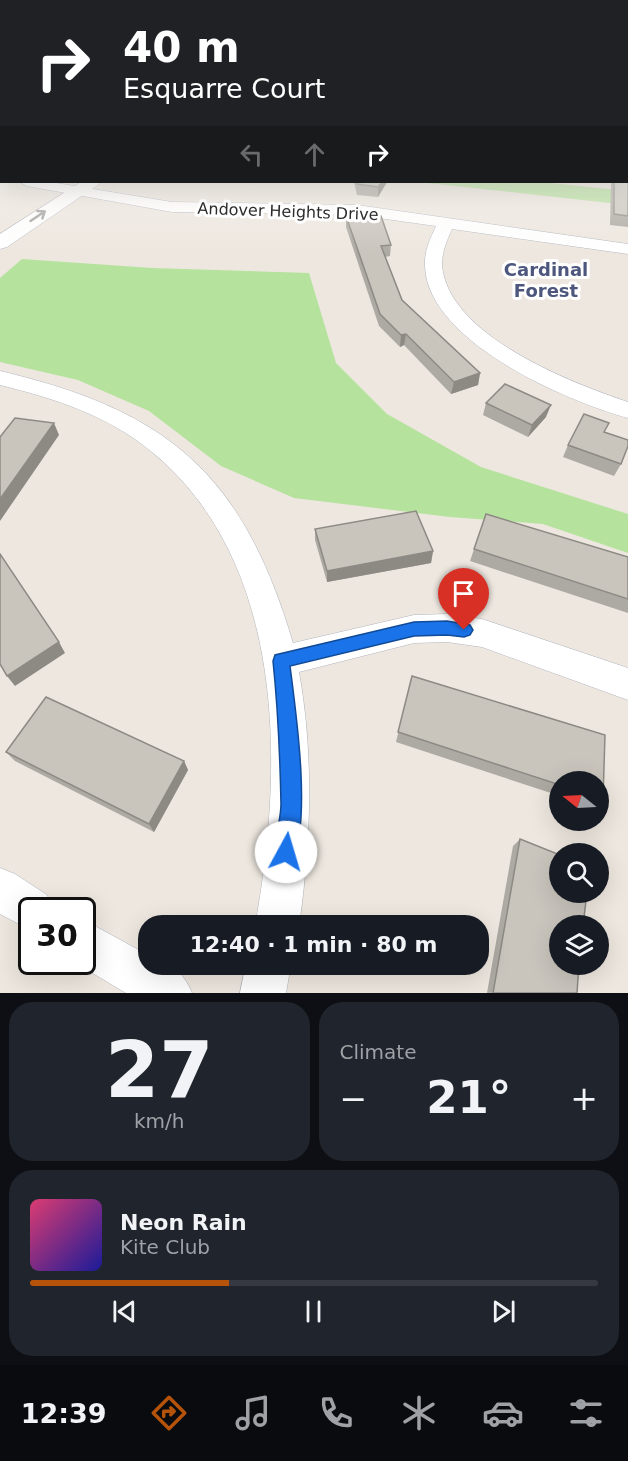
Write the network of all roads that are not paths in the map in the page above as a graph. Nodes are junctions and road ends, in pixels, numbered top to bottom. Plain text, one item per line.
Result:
1 (42, 183) edge
2 (72, 185) edge
3 (8, 215) dead end
4 (447, 222) junction
5 (0, 243) edge
6 (628, 249) edge
7 (4, 384) edge
8 (628, 410) edge
9 (281, 661) junction
10 (628, 684) edge
11 (0, 889) edge
12 (18, 901) edge
13 (278, 915) edge
14 (96, 949) edge
15 (266, 975) edge
16 (169, 993) edge
17 (262, 993) edge

1 - 2 street, Andover Heights Drive
2 - 3 main road
2 - 4 street, Andover Heights Drive
5 -> 2 main road
4 - 6 street, Andover Heights Drive
4 - 8 street
7 - 9 street
9 - 10 street
9 - 13 street
11 - 12 street
14 - 16 street
15 - 17 street

